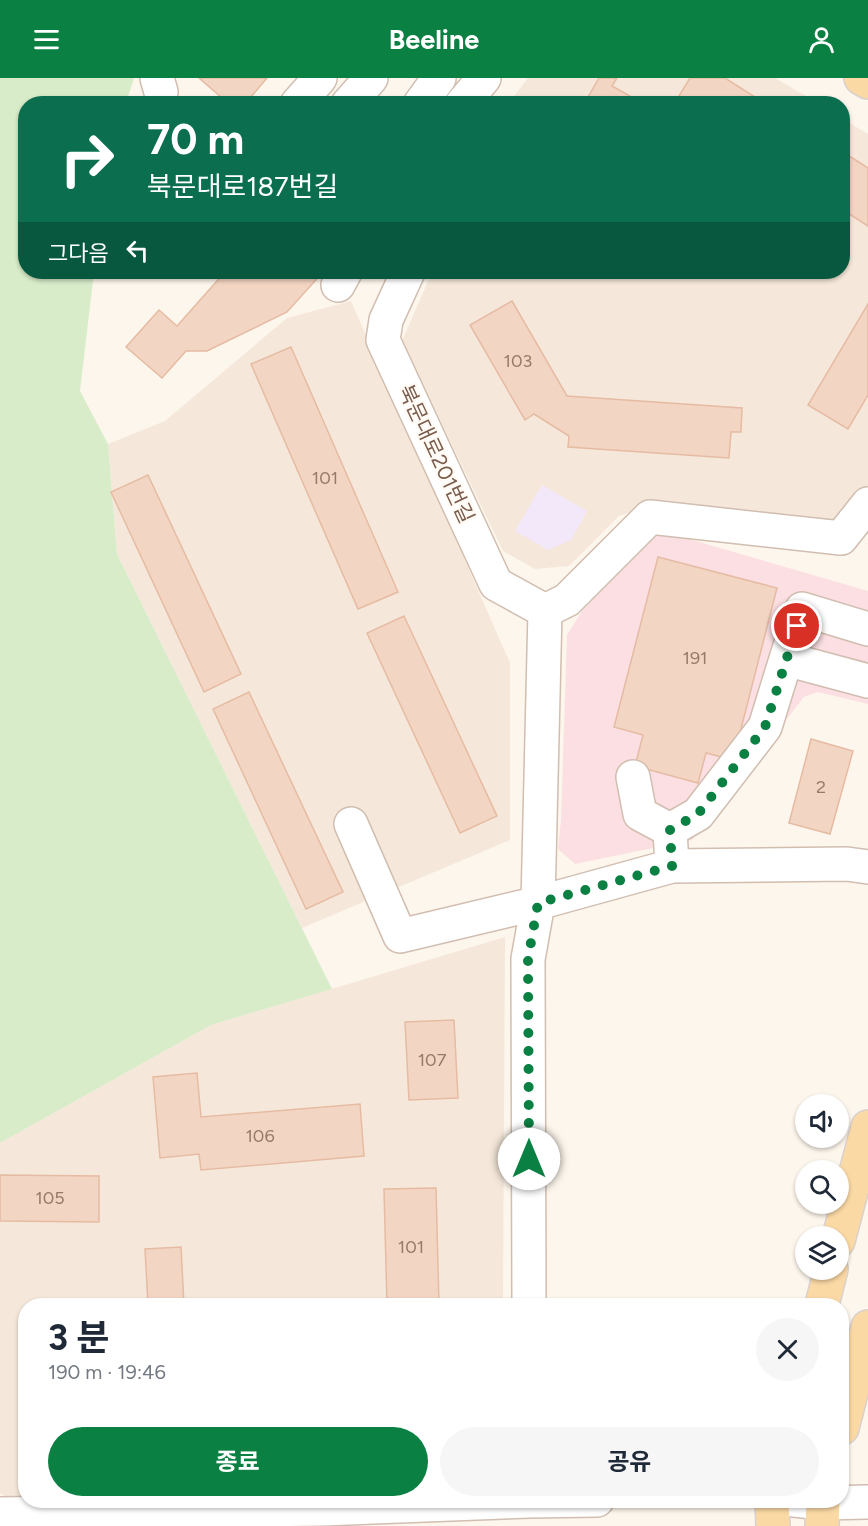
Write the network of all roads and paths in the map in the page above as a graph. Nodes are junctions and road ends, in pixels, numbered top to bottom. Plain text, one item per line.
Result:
1 (320, 78) edge
2 (370, 78) edge
3 (439, 78) edge
4 (484, 78) edge
5 (861, 78) edge
6 (868, 82) edge
7 (304, 96) edge
8 (355, 96) edge
9 (426, 96) edge
10 (469, 96) edge
11 (405, 279) edge
12 (868, 504) edge
13 (556, 606) junction
14 (868, 629) edge
15 (786, 659) junction
16 (868, 681) edge
17 (633, 777) dead end
18 (351, 824) dead end
19 (670, 830) junction
20 (672, 866) junction
21 (868, 867) edge
22 (538, 903) junction
23 (868, 1127) edge
24 (842, 1226) edge
25 (828, 1280) edge
26 (529, 1298) edge
27 (824, 1298) edge
28 (868, 1327) edge
29 (849, 1401) edge
30 (868, 1502) edge
31 (849, 1504) edge
32 (431, 1508) edge
33 (772, 1508) edge
34 (0, 1514) edge
35 (320, 1517) edge
36 (773, 1526) edge

1 - 7 street
2 - 8 street
3 - 9 street
4 - 10 street
5 - 6 main road
11 - 13 street, 북문대로201번길
12 - 13 street
13 - 22 street
14 - 15 street
15 - 16 street
15 - 19 street
17 - 19 street
18 - 22 street
19 - 20 street
20 - 21 street
20 - 22 street
22 - 26 street
23 - 24 main road
25 - 27 main road
28 - 29 main road
30 - 31 street
32 - 35 street
33 - 36 main road
34 - 35 street

